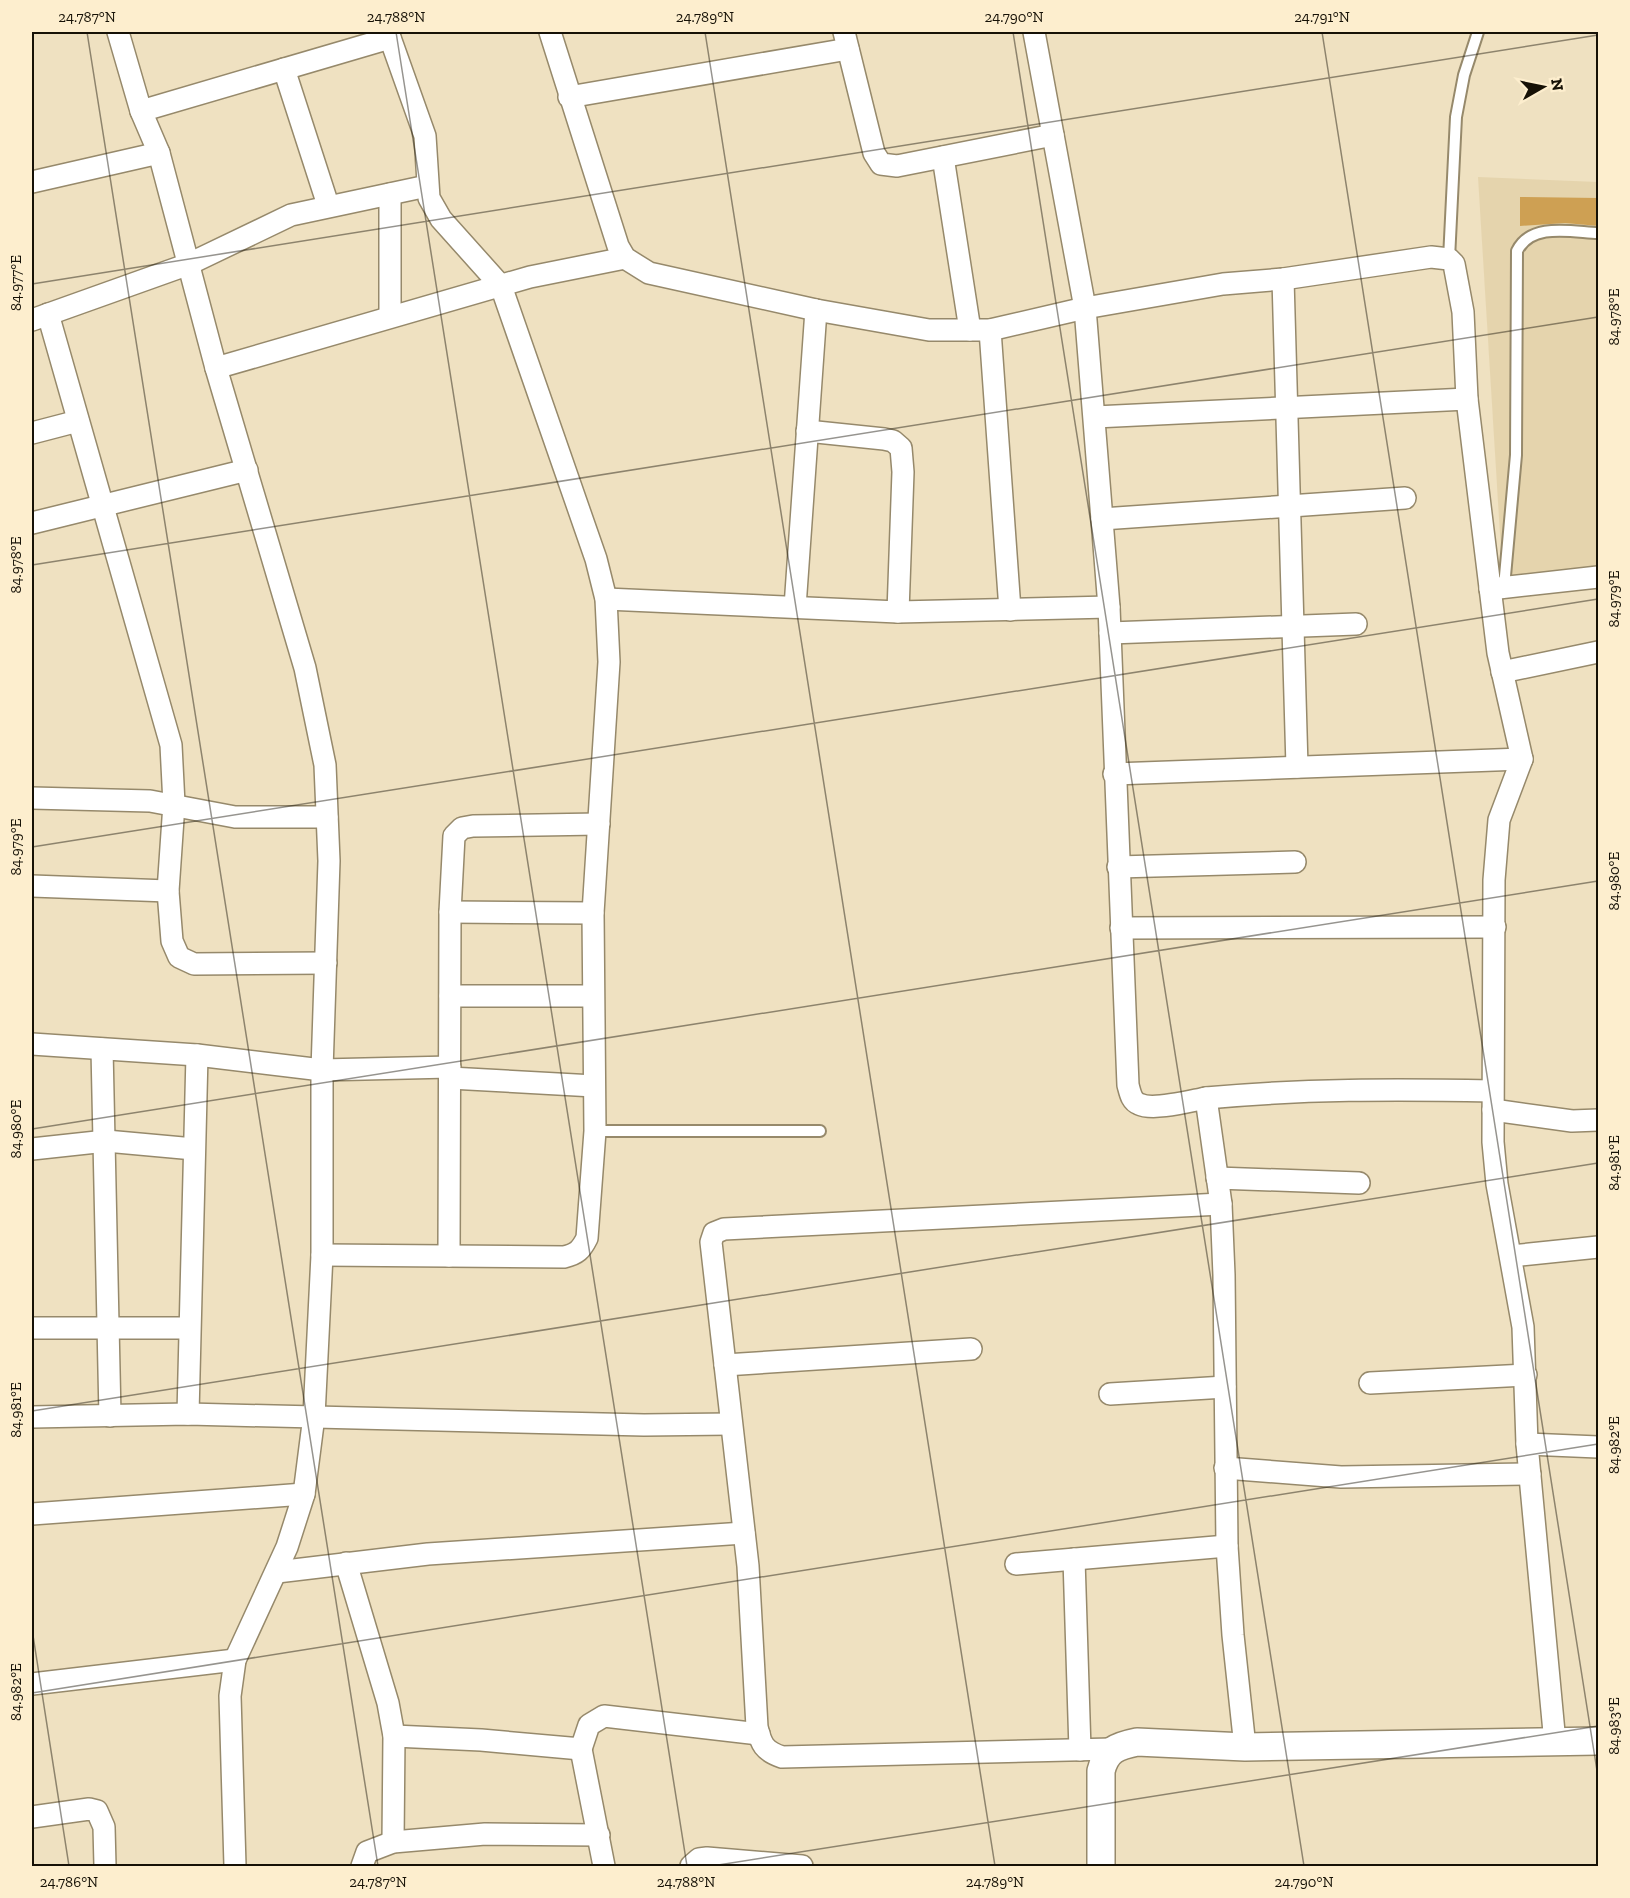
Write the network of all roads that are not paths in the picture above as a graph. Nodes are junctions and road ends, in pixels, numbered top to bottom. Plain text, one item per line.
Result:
1 (118, 32) edge
2 (549, 32) edge
3 (1034, 32) edge
4 (1478, 32) edge
5 (389, 35) edge
6 (846, 40) edge
7 (284, 69) junction
8 (569, 97) junction
9 (141, 111) junction
10 (1053, 135) junction
11 (159, 153) junction
12 (943, 157) junction
13 (32, 182) edge
14 (427, 186) junction
15 (390, 194) junction
16 (328, 205) junction
17 (1599, 233) edge
18 (625, 258) junction
19 (1449, 259) junction
20 (189, 264) junction
21 (1283, 279) junction
22 (501, 286) junction
23 (1085, 308) junction
24 (816, 310) junction
25 (390, 316) junction
26 (40, 317) edge
27 (980, 330) junction
28 (216, 368) junction
29 (1467, 399) junction
30 (1286, 408) junction
31 (1095, 417) junction
32 (78, 421) junction
33 (807, 431) junction
34 (32, 433) edge
35 (247, 470) junction
36 (1405, 498) dead end
37 (102, 504) junction
38 (1289, 506) junction
39 (1102, 519) junction
40 (32, 523) edge
41 (1599, 577) edge
42 (1497, 588) junction
43 (606, 599) junction
44 (795, 607) junction
45 (1109, 607) junction
46 (1010, 610) junction
47 (898, 612) junction
48 (1356, 624) dead end
49 (1294, 626) junction
50 (1110, 633) junction
51 (1599, 652) edge
52 (1502, 672) junction
53 (1522, 759) junction
54 (1297, 767) junction
55 (1114, 774) junction
56 (32, 798) edge
57 (174, 804) junction
58 (327, 817) junction
59 (599, 824) junction
60 (1295, 862) dead end
61 (1118, 867) junction
62 (32, 886) edge
63 (168, 891) junction
64 (450, 912) junction
65 (593, 913) junction
66 (1495, 927) junction
67 (1121, 928) junction
68 (326, 963) junction
69 (450, 996) junction
70 (592, 996) junction
71 (32, 1044) edge
72 (102, 1049) junction
73 (197, 1054) junction
74 (322, 1071) junction
75 (450, 1073) junction
76 (594, 1086) junction
77 (1206, 1098) junction
78 (1492, 1101) junction
79 (1598, 1121) edge
80 (595, 1131) junction
81 (820, 1131) dead end
82 (106, 1141) junction
83 (32, 1149) edge
84 (194, 1149) junction
85 (1217, 1178) junction
86 (1359, 1183) dead end
87 (1221, 1203) junction
88 (1599, 1247) edge
89 (322, 1255) junction
90 (448, 1256) junction
91 (1511, 1256) junction
92 (32, 1328) edge
93 (189, 1328) junction
94 (108, 1329) junction
95 (971, 1349) dead end
96 (724, 1365) junction
97 (1526, 1375) junction
98 (1370, 1383) dead end
99 (1225, 1387) junction
100 (1110, 1394) dead end
101 (188, 1413) junction
102 (110, 1416) junction
103 (314, 1416) junction
104 (32, 1417) edge
105 (731, 1424) junction
106 (1527, 1444) junction
107 (1599, 1447) edge
108 (1225, 1468) junction
109 (1530, 1474) junction
110 (304, 1494) junction
111 (32, 1514) edge
112 (744, 1533) junction
113 (1227, 1546) junction
114 (1074, 1559) junction
115 (346, 1563) junction
116 (1017, 1564) dead end
117 (277, 1572) junction
118 (235, 1660) junction
119 (32, 1684) edge
120 (759, 1734) junction
121 (394, 1736) junction
122 (1599, 1741) edge
123 (1555, 1743) junction
124 (1245, 1747) junction
125 (581, 1749) junction
126 (1112, 1749) junction
127 (1080, 1750) junction
128 (32, 1817) edge
129 (599, 1835) junction
130 (393, 1842) junction
131 (105, 1866) edge
132 (235, 1866) edge
133 (362, 1866) edge
134 (604, 1866) edge
135 (691, 1866) edge
136 (802, 1866) edge
137 (1101, 1866) edge

1 - 9 street
2 - 8 street
3 - 10 street
4 - 19 lane
5 - 7 street
5 - 14 street
6 - 8 street
6 - 12 street
7 - 9 street
7 - 16 street
8 - 18 street
9 - 11 street
10 - 12 street
10 - 23 street
11 - 13 street
11 - 20 street
12 - 27 street
14 - 15 street
14 - 22 street
15 - 16 street
15 - 25 street
16 - 20 street
17 - 42 lane
18 - 22 street
18 - 24 street
19 - 21 street
19 - 29 street
20 - 26 street
20 - 28 street
21 - 23 street
21 - 30 street
22 - 25 street
22 - 43 street
23 - 27 street
23 - 31 street
24 - 27 street
24 - 33 street
25 - 28 street
26 - 32 street
27 - 46 street
28 - 35 street
29 - 30 street
29 - 42 street
30 - 31 street
30 - 38 street
31 - 39 street
32 - 34 street
32 - 37 street
33 - 44 street
33 - 47 street
35 - 37 street
35 - 58 street
36 - 38 street
37 - 40 street
37 - 57 street
38 - 39 street
38 - 49 street
39 - 45 street
41 - 42 street
42 - 52 street
43 - 44 street
43 - 59 street
44 - 47 street
45 - 46 street
45 - 50 street
46 - 47 street
48 - 49 street
49 - 50 street
49 - 54 street
50 - 55 street
51 - 52 street
52 - 53 street
53 - 54 street
53 - 66 street
54 - 55 street
55 - 61 street
56 - 57 street
57 - 58 street
57 - 63 street
58 - 68 street
59 - 64 street
59 - 65 street
60 - 61 street
61 - 67 street
62 - 63 street
63 - 68 street
64 - 65 street
64 - 69 street
65 - 70 street
66 - 67 street
66 - 78 street
67 - 77 street
68 - 74 street
69 - 70 street
69 - 75 street
70 - 76 street
71 - 72 street
72 - 73 street
72 - 82 street
73 - 74 street
73 - 84 street
74 - 75 street
74 - 89 street
75 - 76 street
75 - 90 street
76 - 80 street
77 - 78 street
77 - 85 street
78 - 79 street
78 - 91 street
80 - 81 lane
80 - 90 street
82 - 83 street
82 - 84 street
82 - 94 street
84 - 93 street
85 - 86 street
85 - 87 street
87 - 96 street
87 - 99 street
88 - 91 street
89 - 90 street
89 - 103 street
91 - 97 street
92 - 94 street
93 - 94 street
93 - 101 street
94 - 102 street
95 - 96 street
96 - 105 street
97 - 98 street
97 - 106 street
99 - 100 street
99 - 108 street
101 - 102 street
101 - 103 street
102 - 104 street
103 - 105 street
103 - 110 street
105 - 112 street
106 - 107 street
106 - 109 street
108 - 109 street
108 - 113 street
109 - 123 street
110 - 111 street
110 - 117 street
112 - 115 street
112 - 120 street
113 - 114 street
113 - 124 street
114 - 116 street
114 - 127 street
115 - 117 street
115 - 121 street
117 - 118 street
118 - 119 street
118 - 132 street
120 - 125 street
120 - 127 street
121 - 125 street
121 - 130 street
122 - 123 street
123 - 124 street
124 - 126 street
125 - 129 street
126 - 127 street
126 - 137 street
128 - 131 street
129 - 130 street
129 - 134 street
130 - 133 street
135 - 136 street

